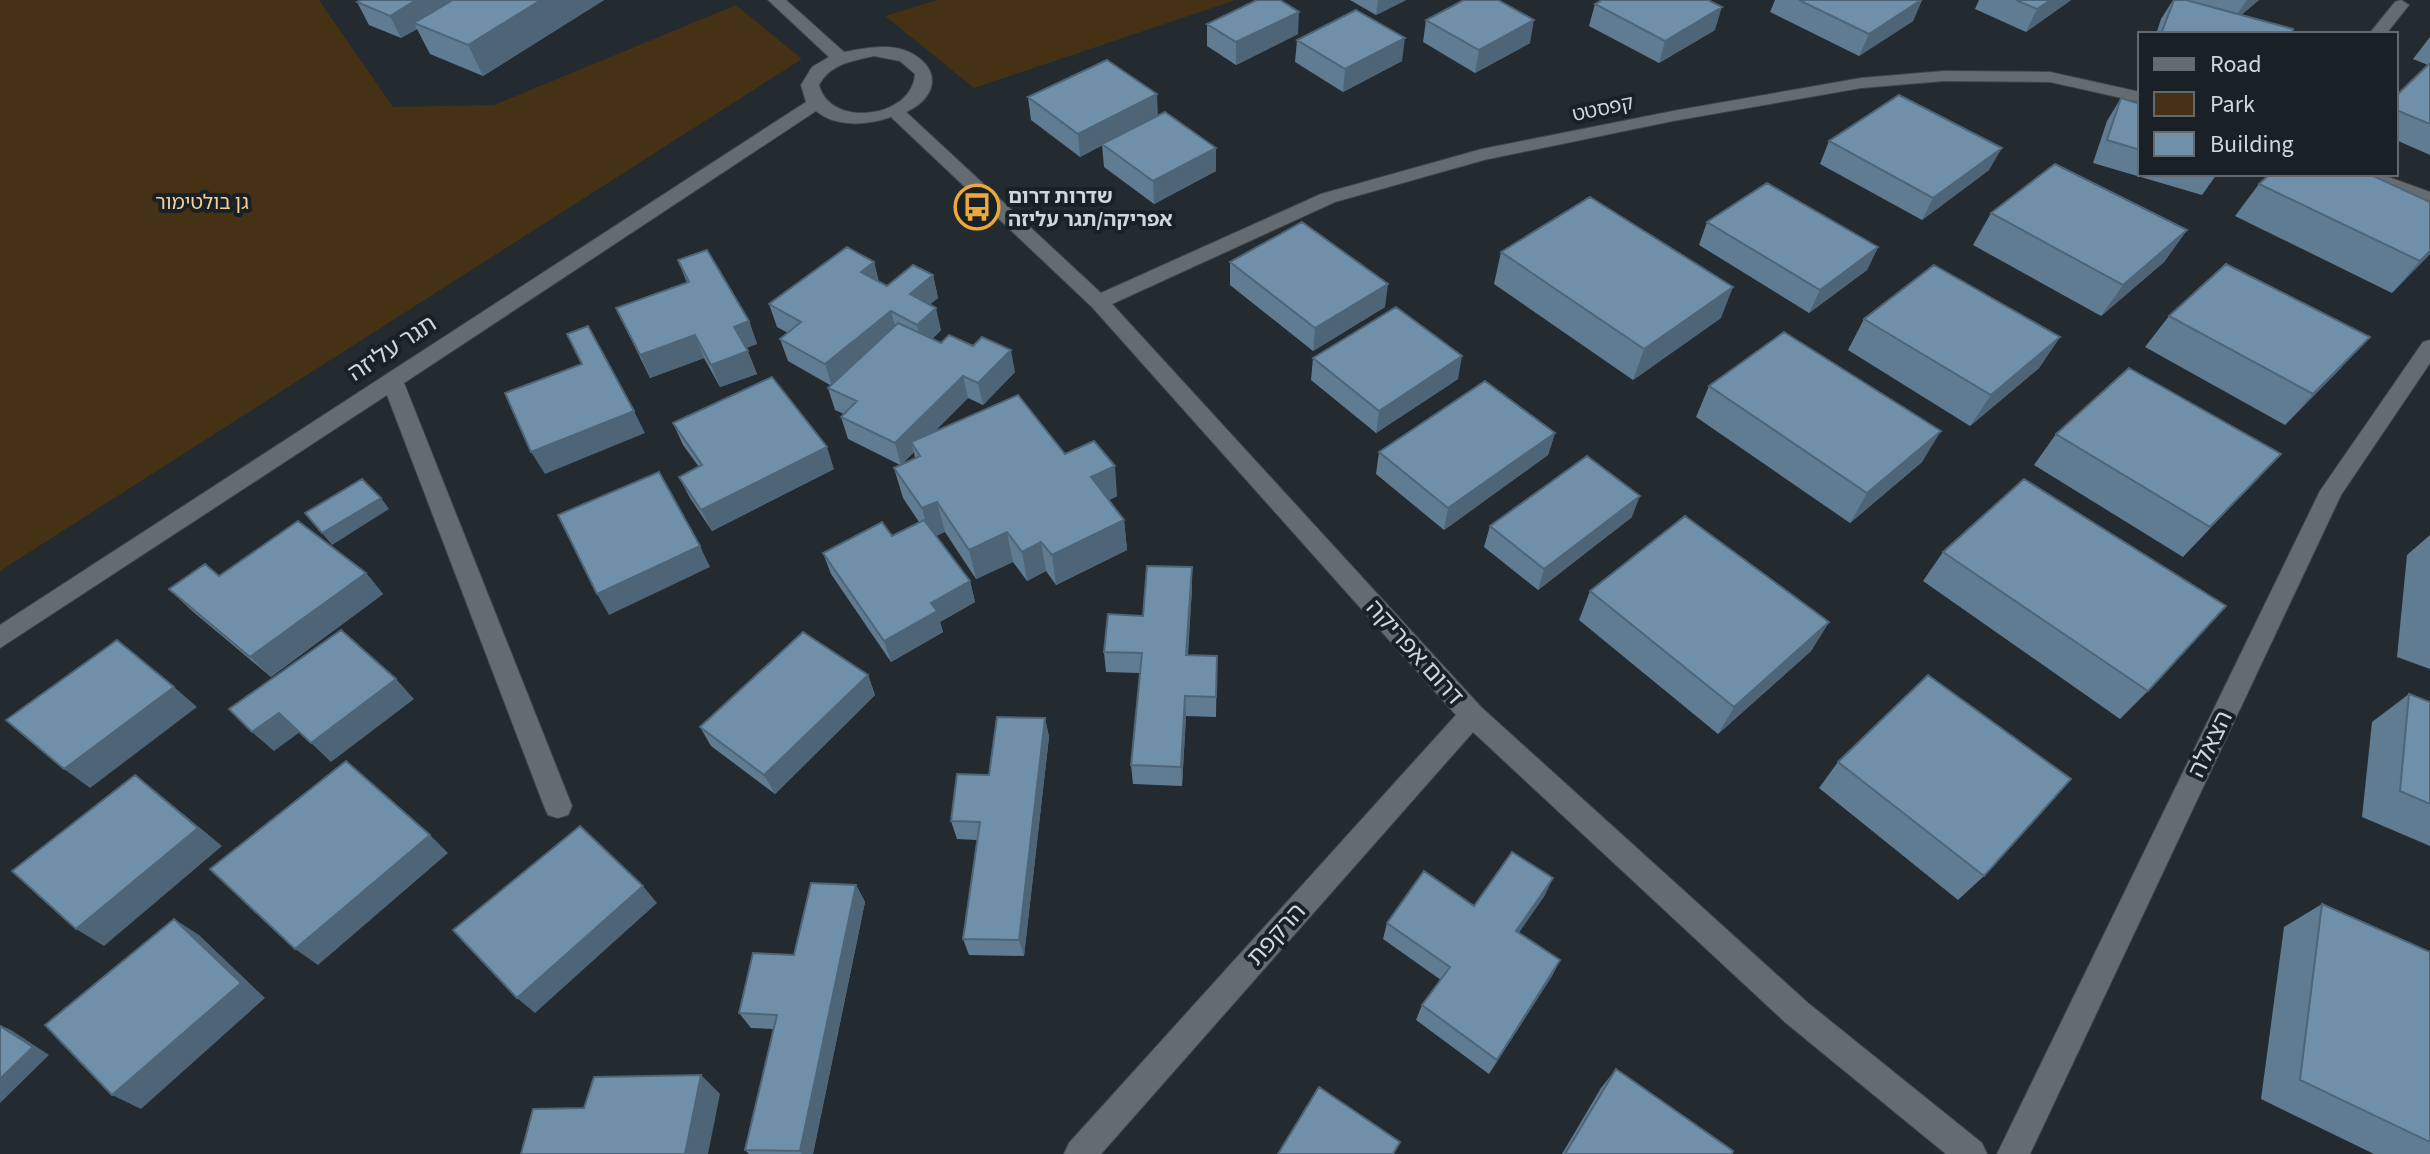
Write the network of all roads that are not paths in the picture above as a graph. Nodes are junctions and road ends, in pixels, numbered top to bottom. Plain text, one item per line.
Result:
1 (776, 0) edge
2 (2401, 5) dead end
3 (2379, 32) edge
4 (840, 58) junction
5 (2138, 97) edge
6 (815, 104) junction
7 (895, 111) junction
8 (2367, 176) edge
9 (2430, 199) edge
10 (1099, 302) junction
11 (2430, 347) edge
12 (392, 379) junction
13 (0, 638) edge
14 (1472, 715) junction
15 (558, 806) dead end
16 (1080, 1154) edge
17 (1971, 1154) edge
18 (2013, 1154) edge

1 - 4 street
2 - 3 street
4 - 6 street
4 - 7 street
5 - 10 street, קפסטט
6 - 7 street
6 - 12 street, תגר עליזה
7 - 10 street, דרום אפריקה
8 - 9 street
10 - 14 street, דרום אפריקה
11 - 18 street, הצאלה
12 - 13 street, תגר עליזה
12 - 15 street
14 - 16 street, הרקפת
14 - 17 street, דרום אפריקה

